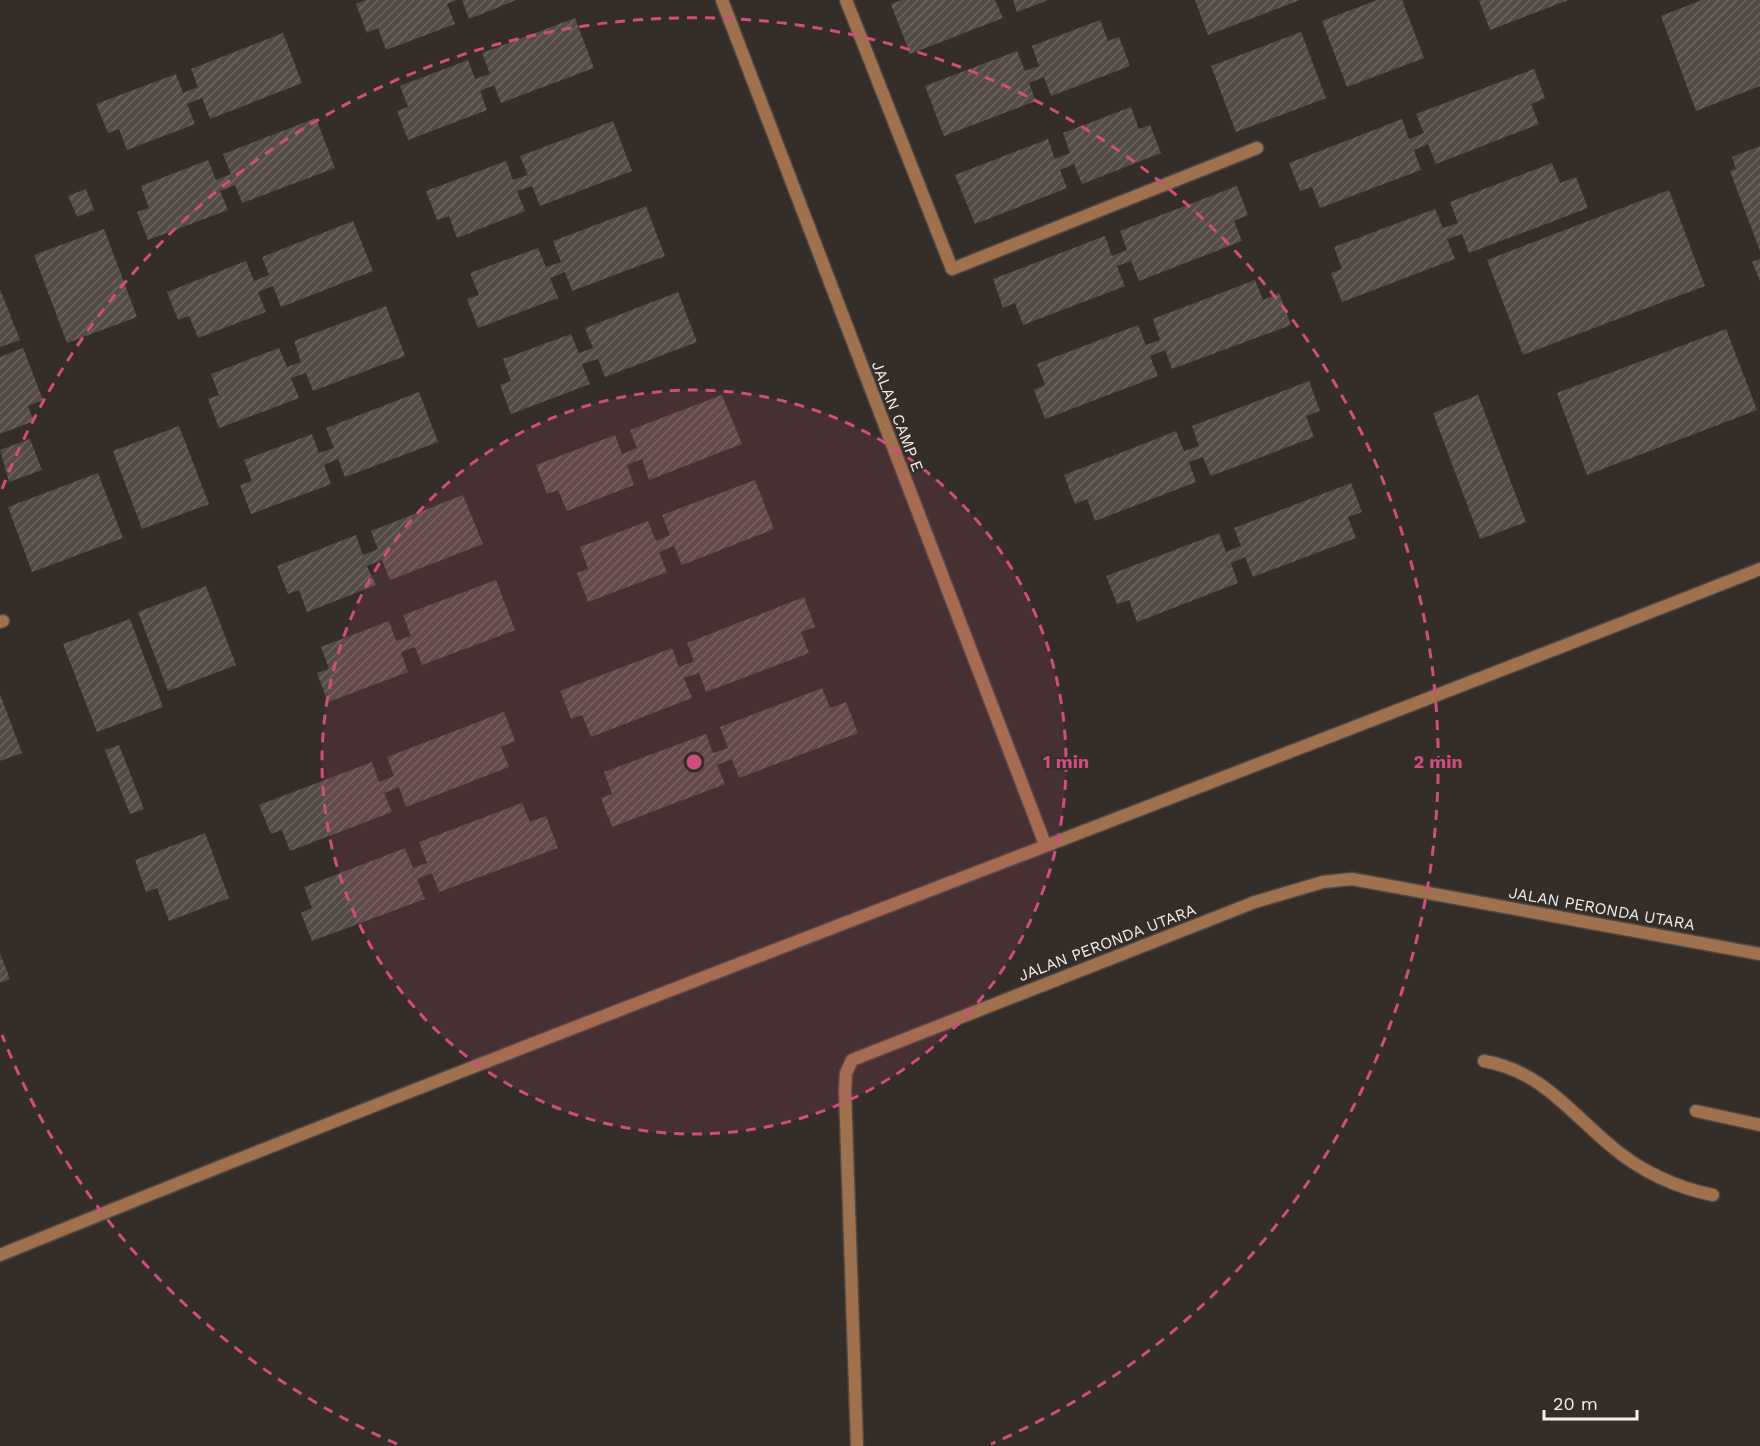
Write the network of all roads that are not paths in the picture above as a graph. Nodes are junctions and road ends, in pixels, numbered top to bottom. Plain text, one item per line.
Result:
1 (722, 0) edge
2 (846, 0) edge
3 (1257, 148) dead end
4 (1760, 569) edge
5 (1045, 844) junction
6 (1760, 954) edge
7 (1484, 1061) dead end
8 (1696, 1111) dead end
9 (1760, 1125) edge
10 (1713, 1195) dead end
11 (0, 1254) edge
12 (856, 1446) edge

1 - 5 street, JALAN CAMP E
2 - 3 street
4 - 5 street
5 - 11 street
6 - 12 street, JALAN PERONDA UTARA
7 - 10 street
8 - 9 street

